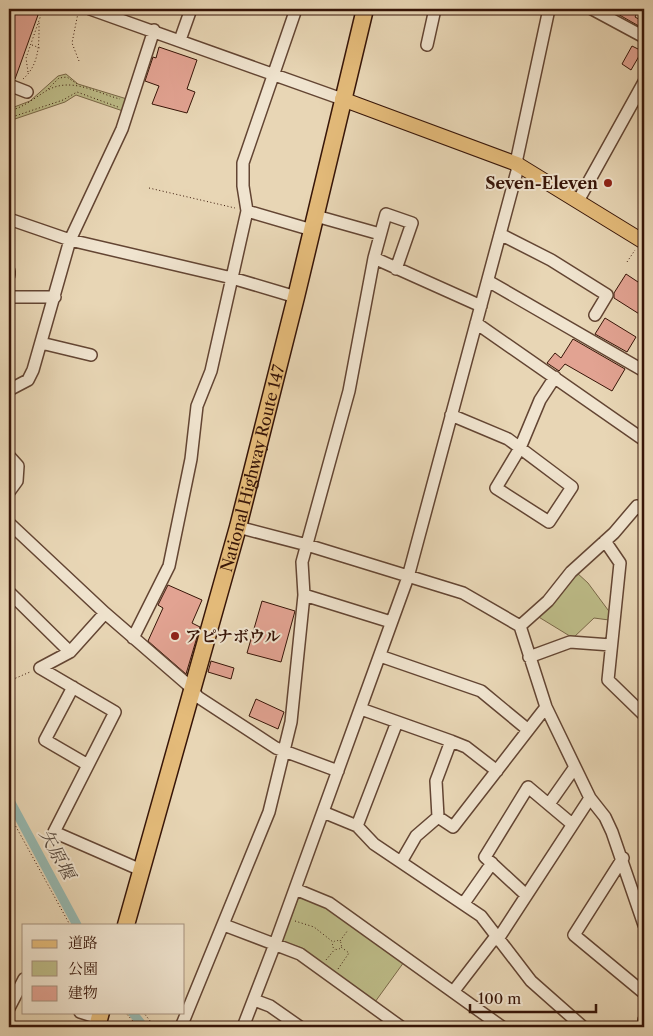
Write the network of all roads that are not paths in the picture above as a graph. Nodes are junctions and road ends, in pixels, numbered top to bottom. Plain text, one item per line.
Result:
1 (90, 9) edge
2 (191, 9) edge
3 (296, 9) edge
4 (364, 9) edge
5 (435, 9) edge
6 (549, 9) edge
7 (592, 9) edge
8 (611, 13) edge
9 (154, 30) junction
10 (644, 37) edge
11 (180, 40) junction
12 (426, 44) dead end
13 (275, 76) junction
14 (644, 82) edge
15 (13, 83) edge
16 (27, 92) dead end
17 (342, 99) junction
18 (517, 164) junction
19 (578, 201) junction
20 (247, 211) junction
21 (9, 219) edge
22 (314, 223) junction
23 (380, 234) junction
24 (500, 234) junction
25 (70, 240) junction
26 (641, 244) edge
27 (374, 258) junction
28 (396, 269) junction
29 (232, 278) junction
30 (488, 282) junction
31 (54, 296) junction
32 (9, 297) edge
33 (296, 297) junction
34 (481, 306) junction
35 (596, 315) dead end
36 (476, 324) junction
37 (41, 343) junction
38 (91, 355) dead end
39 (644, 371) edge
40 (555, 377) junction
41 (9, 390) edge
42 (451, 415) junction
43 (644, 440) edge
44 (520, 448) junction
45 (9, 456) edge
46 (9, 492) edge
47 (644, 511) edge
48 (9, 523) edge
49 (238, 527) junction
50 (605, 542) junction
51 (307, 545) junction
52 (408, 577) junction
53 (9, 592) edge
54 (304, 595) junction
55 (105, 613) junction
56 (391, 622) junction
57 (520, 626) junction
58 (133, 638) junction
59 (611, 644) junction
60 (70, 652) junction
61 (380, 656) junction
62 (529, 658) junction
63 (73, 687) junction
64 (193, 690) junction
65 (546, 707) junction
66 (361, 709) junction
67 (644, 715) edge
68 (397, 722) junction
69 (528, 729) junction
70 (452, 740) junction
71 (283, 750) junction
72 (88, 765) junction
73 (575, 767) junction
74 (338, 771) junction
75 (497, 771) junction
76 (590, 798) junction
77 (549, 804) junction
78 (323, 812) junction
79 (438, 816) junction
80 (572, 824) junction
81 (357, 826) junction
82 (623, 858) junction
83 (401, 862) junction
84 (492, 863) junction
85 (141, 870) junction
86 (295, 889) junction
87 (526, 895) junction
88 (464, 903) junction
89 (126, 924) edge
90 (224, 925) junction
91 (644, 925) edge
92 (498, 939) junction
93 (275, 944) junction
94 (22, 981) edge
95 (453, 992) junction
96 (12, 993) edge
97 (644, 993) edge
98 (254, 1000) junction
99 (9, 1008) edge
100 (85, 1014) edge
101 (99, 1019) edge
102 (644, 1020) edge
103 (581, 1026) edge
104 (181, 1027) edge
105 (243, 1027) edge
106 (300, 1027) edge
107 (401, 1027) edge
108 (502, 1027) edge
109 (644, 1027) edge

1 - 9 street
2 - 11 street
3 - 13 street
4 - 17 highway, National Highway Route 147
5 - 12 street
6 - 18 street
7 - 8 street
8 - 10 street
9 - 11 street
9 - 25 street
11 - 13 street
13 - 17 street
13 - 20 street
14 - 19 street
15 - 16 street
17 - 18 main road
17 - 22 highway, National Highway Route 147
18 - 19 main road
18 - 24 street
19 - 26 main road
20 - 22 street
20 - 29 street
21 - 25 street
22 - 23 street
22 - 33 highway, National Highway Route 147
23 - 27 street
23 - 28 street
24 - 30 street
24 - 35 street
25 - 29 street
25 - 31 street
27 - 28 street
27 - 51 street
28 - 34 street
29 - 33 street
29 - 58 street
30 - 34 street
30 - 39 street
31 - 32 street
31 - 37 street
33 - 49 highway, National Highway Route 147
34 - 36 street
36 - 40 street
36 - 42 street
37 - 38 street
37 - 41 street
40 - 43 street
40 - 44 street
42 - 44 street
42 - 52 street
44 - 44 street
45 - 46 street
47 - 50 street
48 - 55 street
49 - 51 street
49 - 64 highway, National Highway Route 147
50 - 57 street
50 - 59 street
51 - 52 street
51 - 54 street
52 - 56 street
52 - 57 street
53 - 60 street
54 - 56 street
54 - 71 street
55 - 58 street
55 - 60 street
56 - 61 street
57 - 62 street
58 - 64 street
59 - 62 street
59 - 67 street
60 - 63 street
61 - 66 street
61 - 69 street
62 - 65 street
63 - 72 street
63 - 72 street
64 - 71 street
64 - 85 highway, National Highway Route 147
65 - 69 street
65 - 73 street
66 - 68 street
66 - 74 street
68 - 70 street
68 - 81 street
69 - 75 street
70 - 75 street
70 - 79 street
71 - 74 street
71 - 90 street
72 - 85 street
73 - 76 street
73 - 77 street
74 - 78 street
75 - 79 street
76 - 80 street
76 - 82 street
77 - 80 street
77 - 84 street
78 - 81 street
78 - 86 street
79 - 83 street
80 - 87 street
81 - 83 street
82 - 91 street
82 - 97 street
83 - 88 street
84 - 87 street
84 - 88 street
85 - 89 highway, National Highway Route 147
86 - 93 street
86 - 95 street
87 - 92 street
88 - 92 street
90 - 93 street
90 - 104 street
92 - 95 street
92 - 103 street
93 - 98 street
93 - 107 street
94 - 96 street
95 - 108 street
96 - 99 street
98 - 105 street
98 - 106 street
100 - 101 street
102 - 109 street

